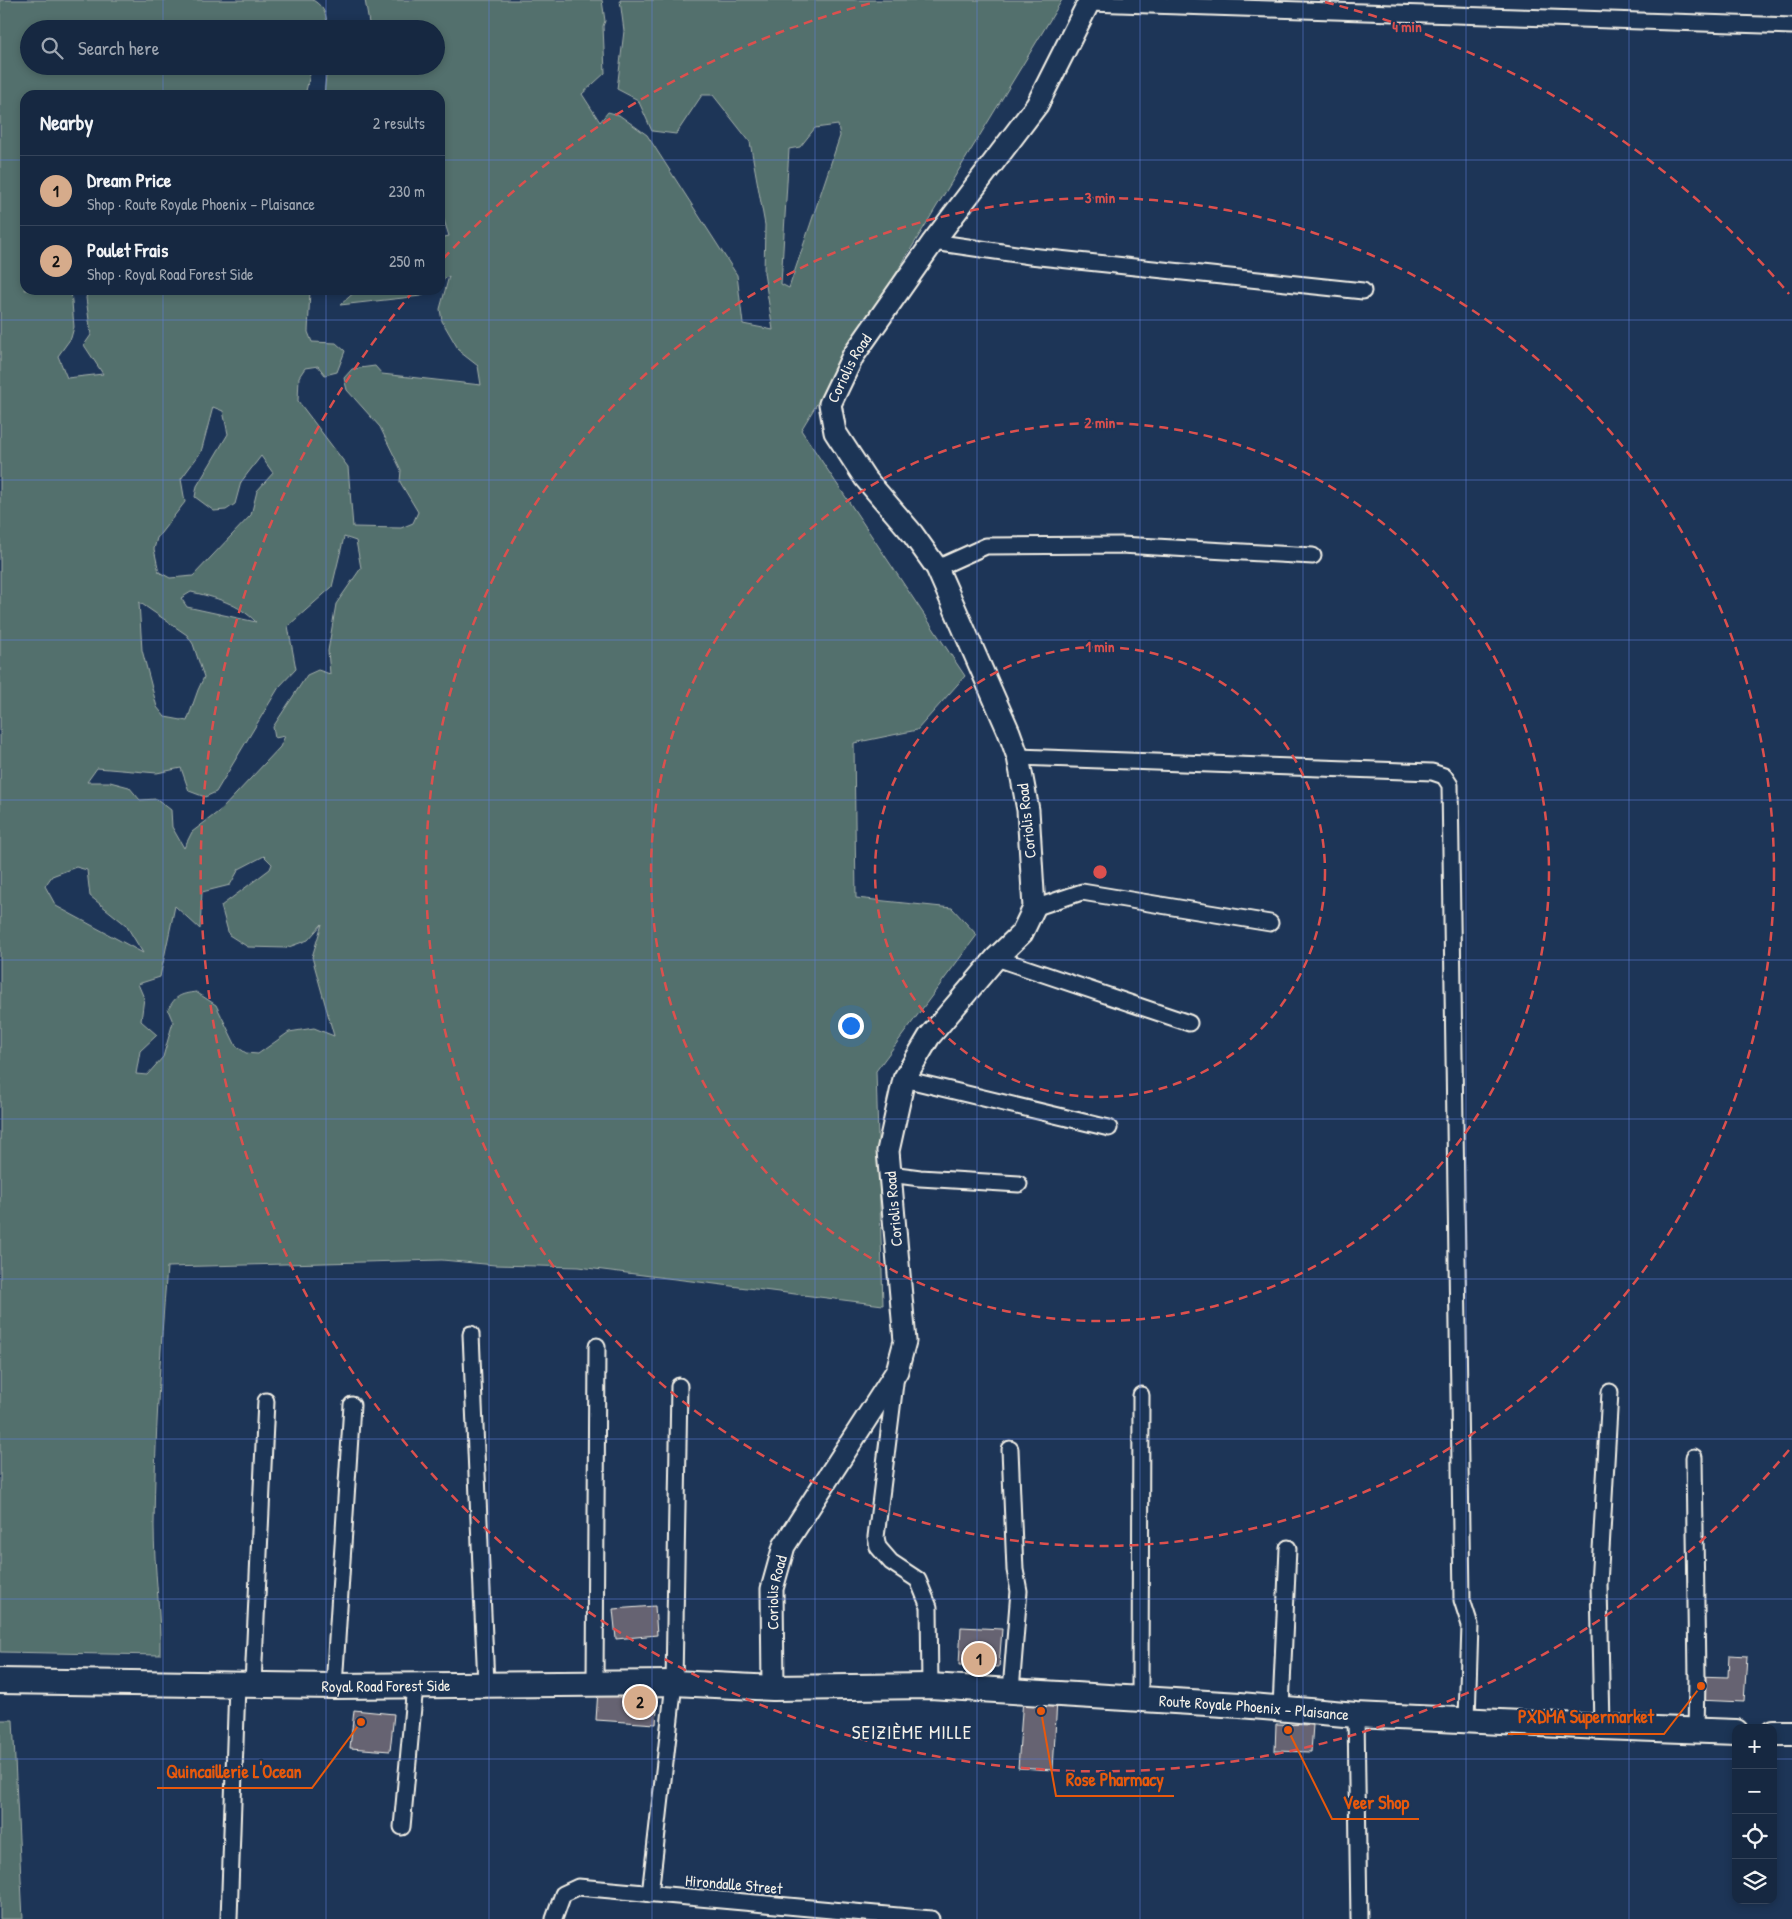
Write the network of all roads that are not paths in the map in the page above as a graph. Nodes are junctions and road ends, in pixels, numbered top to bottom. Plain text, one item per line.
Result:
1 (1090, 1) edge
2 (1792, 26) edge
3 (933, 242) junction
4 (1363, 291) dead end
5 (1313, 556) dead end
6 (937, 568) junction
7 (1018, 757) junction
8 (1034, 908) junction
9 (1270, 923) dead end
10 (996, 958) junction
11 (1189, 1024) dead end
12 (904, 1079) junction
13 (1110, 1128) dead end
14 (890, 1174) junction
15 (1019, 1184) dead end
16 (471, 1334) dead end
17 (597, 1346) dead end
18 (897, 1371) junction
19 (679, 1386) dead end
20 (1610, 1392) dead end
21 (1141, 1395) dead end
22 (266, 1401) dead end
23 (352, 1405) dead end
24 (1010, 1449) dead end
25 (1694, 1457) dead end
26 (1288, 1548) dead end
27 (0, 1681) edge
28 (595, 1683) junction
29 (674, 1683) junction
30 (245, 1684) junction
31 (486, 1684) junction
32 (415, 1685) junction
33 (334, 1686) junction
34 (930, 1686) junction
35 (773, 1688) junction
36 (1011, 1690) junction
37 (1140, 1698) junction
38 (1281, 1708) junction
39 (1356, 1715) junction
40 (1467, 1719) junction
41 (1602, 1727) junction
42 (1696, 1730) junction
43 (1732, 1732) edge
44 (1777, 1733) edge
45 (1792, 1733) edge
46 (402, 1827) dead end
47 (650, 1894) junction
48 (876, 1917) edge
49 (229, 1919) edge
50 (554, 1919) edge
51 (930, 1919) edge
52 (1358, 1919) edge

1 - 2 street
1 - 3 main road, Coriolis Road
3 - 4 street
3 - 6 main road, Coriolis Road
5 - 6 street
6 - 7 main road, Coriolis Road
7 - 8 main road, Coriolis Road
7 - 40 street
8 - 9 street
8 - 10 main road, Coriolis Road
10 - 11 street
10 - 12 main road, Coriolis Road
12 - 13 street
12 - 14 main road, Coriolis Road
14 - 15 street
14 - 18 main road, Coriolis Road
16 - 31 street
17 - 28 street
18 - 34 street
18 - 35 main road, Coriolis Road
19 - 29 street
20 - 41 street
21 - 37 street
22 - 30 street
23 - 33 street
24 - 36 street
25 - 42 street
26 - 38 street
27 - 30 main road, Royal Road Forest Side
28 - 29 main road, Royal Road Forest Side
28 - 31 main road, Royal Road Forest Side
29 - 35 main road, Royal Road Forest Side
29 - 47 street
30 - 33 main road, Royal Road Forest Side
30 - 49 street
31 - 32 main road, Royal Road Forest Side
32 - 33 main road, Royal Road Forest Side
32 - 46 street
34 - 35 main road, Route Royale Phoenix – Plaisance
34 - 36 main road, Route Royale Phoenix – Plaisance
36 - 37 main road, Route Royale Phoenix – Plaisance
37 - 38 main road, Route Royale Phoenix – Plaisance
38 - 39 main road, Route Royale Phoenix – Plaisance
39 - 40 main road, Route Royale Phoenix – Plaisance
39 - 52 street
40 - 41 main road, Route Royale Phoenix – Plaisance
41 - 42 main road, Route Royale Phoenix – Plaisance
42 - 43 main road, Route Royale Phoenix – Plaisance
44 - 45 main road
47 - 48 street, Hirondalle Street
47 - 50 street, Hirondalle Street
48 - 51 street, Hirondalle Street

